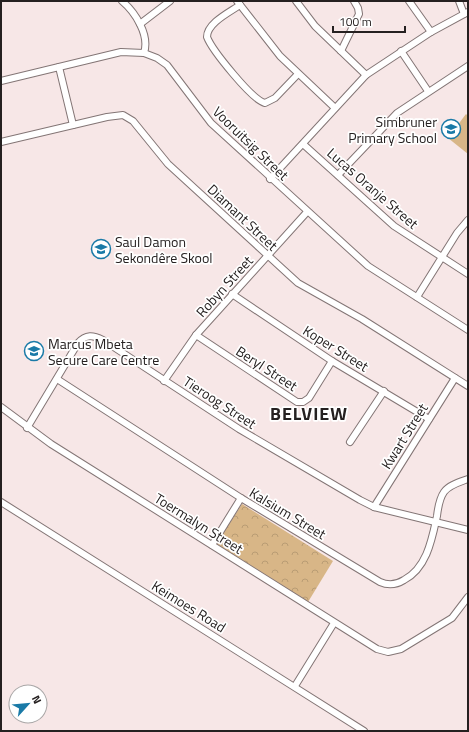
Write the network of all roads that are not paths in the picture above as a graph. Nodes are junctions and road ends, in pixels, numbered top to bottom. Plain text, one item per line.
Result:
1 (122, 1) edge
2 (170, 1) edge
3 (296, 1) edge
4 (354, 1) edge
5 (409, 1) edge
6 (459, 1) edge
7 (239, 3) edge
8 (466, 13) edge
9 (140, 24) junction
10 (431, 32) junction
11 (341, 51) junction
12 (401, 51) junction
13 (144, 53) junction
14 (468, 66) edge
15 (59, 67) junction
16 (298, 74) junction
17 (366, 75) junction
18 (1, 81) edge
19 (428, 91) junction
20 (335, 108) junction
21 (72, 125) junction
22 (1, 142) edge
23 (303, 144) junction
24 (338, 175) junction
25 (270, 179) junction
26 (307, 212) junction
27 (468, 220) edge
28 (267, 256) junction
29 (441, 257) junction
30 (468, 274) edge
31 (232, 294) junction
32 (417, 297) junction
33 (468, 330) edge
34 (196, 335) junction
35 (332, 361) junction
36 (455, 378) junction
37 (57, 379) junction
38 (164, 381) junction
39 (468, 386) edge
40 (384, 391) junction
41 (1, 407) edge
42 (429, 419) junction
43 (27, 428) junction
44 (350, 442) dead end
45 (468, 479) edge
46 (241, 498) junction
47 (1, 502) edge
48 (374, 507) junction
49 (436, 522) junction
50 (468, 530) edge
51 (212, 545) junction
52 (468, 597) edge
53 (334, 623) junction
54 (295, 686) junction
55 (364, 731) edge

1 - 9 street
2 - 9 street
3 - 11 street
4 - 11 street
5 - 10 street
6 - 8 street
7 - 16 street
7 - 16 street
8 - 10 street
9 - 13 street
10 - 12 street
11 - 17 street
12 - 17 street
12 - 19 street
13 - 15 street, Vooruitsig Street
13 - 25 street, Vooruitsig Street
14 - 19 street
15 - 18 street, Vooruitsig Street
15 - 21 street
16 - 20 street
17 - 20 street
19 - 24 street
20 - 23 street
21 - 22 street, Diamant Street
21 - 28 street, Diamant Street
23 - 24 street, Lucas Oranje Street
23 - 25 street
24 - 29 street, Lucas Oranje Street
25 - 26 street, Vooruitsig Street
26 - 28 street, Robyn Street
26 - 32 street, Vooruitsig Street
27 - 29 street
28 - 31 street, Robyn Street
28 - 36 street, Diamant Street
29 - 30 street, Lucas Oranje Street
29 - 32 street
31 - 34 street, Robyn Street
31 - 35 street, Koper Street
32 - 33 street, Vooruitsig Street
34 - 35 street, Beryl Street
34 - 38 street, Robyn Street
35 - 40 street, Koper Street
36 - 39 street, Diamant Street
36 - 42 street, Kwart Street
37 - 38 street, Tieroog Street
37 - 43 street, Tieroog Street
37 - 46 street, Kalsium Street
38 - 48 street, Tieroog Street
40 - 42 street, Koper Street
40 - 44 street
41 - 43 street, Toermalyn Street
42 - 48 street, Kwart Street
43 - 51 street, Toermalyn Street
45 - 49 street, Kalsium Street
46 - 49 street, Kalsium Street
46 - 51 street
47 - 54 street, Keimoes Road
48 - 49 street, Tieroog Street
49 - 50 street, Tieroog Street
51 - 53 street, Toermalyn Street
52 - 53 street, Toermalyn Street
53 - 54 street
54 - 55 street, Keimoes Road

